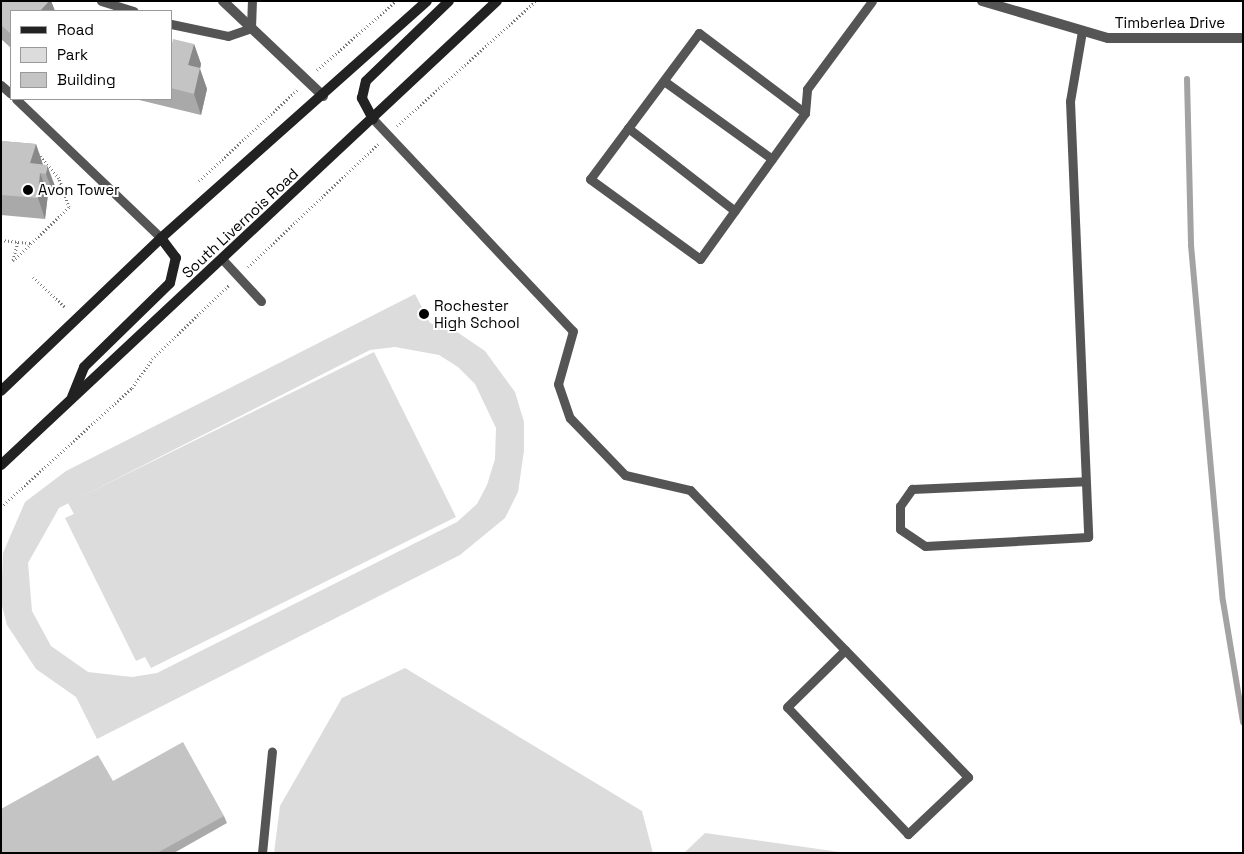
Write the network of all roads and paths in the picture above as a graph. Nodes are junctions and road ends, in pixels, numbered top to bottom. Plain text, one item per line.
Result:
1 (101, 1) edge
2 (223, 1) edge
3 (252, 1) edge
4 (396, 1) edge
5 (427, 1) edge
6 (449, 1) edge
7 (497, 1) edge
8 (536, 1) edge
9 (872, 1) edge
10 (982, 1) edge
11 (129, 10) edge
12 (172, 24) edge
13 (252, 28) junction
14 (1082, 31) junction
15 (1243, 38) edge
16 (324, 64) dead end
17 (664, 80) junction
18 (1, 84) edge
19 (10, 93) edge
20 (323, 96) junction
21 (17, 100) edge
22 (285, 100) dead end
23 (805, 113) junction
24 (374, 119) junction
25 (628, 128) junction
26 (387, 135) junction
27 (27, 150) edge
28 (772, 159) junction
29 (191, 188) dead end
30 (735, 211) junction
31 (161, 238) junction
32 (1, 240) edge
33 (18, 242) junction
34 (32, 243) junction
35 (223, 260) junction
36 (33, 276) dead end
37 (238, 276) junction
38 (262, 301) dead end
39 (65, 307) dead end
40 (1, 391) edge
41 (71, 401) junction
42 (1, 465) edge
43 (1085, 481) junction
44 (1, 508) edge
45 (845, 650) junction
46 (272, 751) dead end
47 (262, 853) edge

1 - 11 lane
2 - 13 street
3 - 13 lane
4 - 16 path
5 - 20 main road
6 - 24 main road
7 - 24 main road, South Livernois Road
8 - 26 path
9 - 23 lane
10 - 14 street, Timberlea Drive
12 - 13 lane
13 - 20 street
14 - 15 street, Timberlea Drive
14 - 43 lane
17 - 23 lane
17 - 25 lane
17 - 28 lane
18 - 19 lane
20 - 31 main road
21 - 31 lane
22 - 29 path
23 - 28 lane
24 - 26 lane
24 - 35 main road, South Livernois Road
25 - 30 lane
25 - 30 lane
26 - 37 path
26 - 45 lane
27 - 34 path
28 - 30 lane
31 - 40 main road
31 - 41 main road
32 - 33 path
33 - 34 path
33 - 34 path
35 - 37 lane
35 - 41 main road, South Livernois Road
36 - 39 path
37 - 38 lane
37 - 44 path
41 - 42 main road, South Livernois Road
43 - 43 lane
45 - 45 lane
46 - 47 lane

